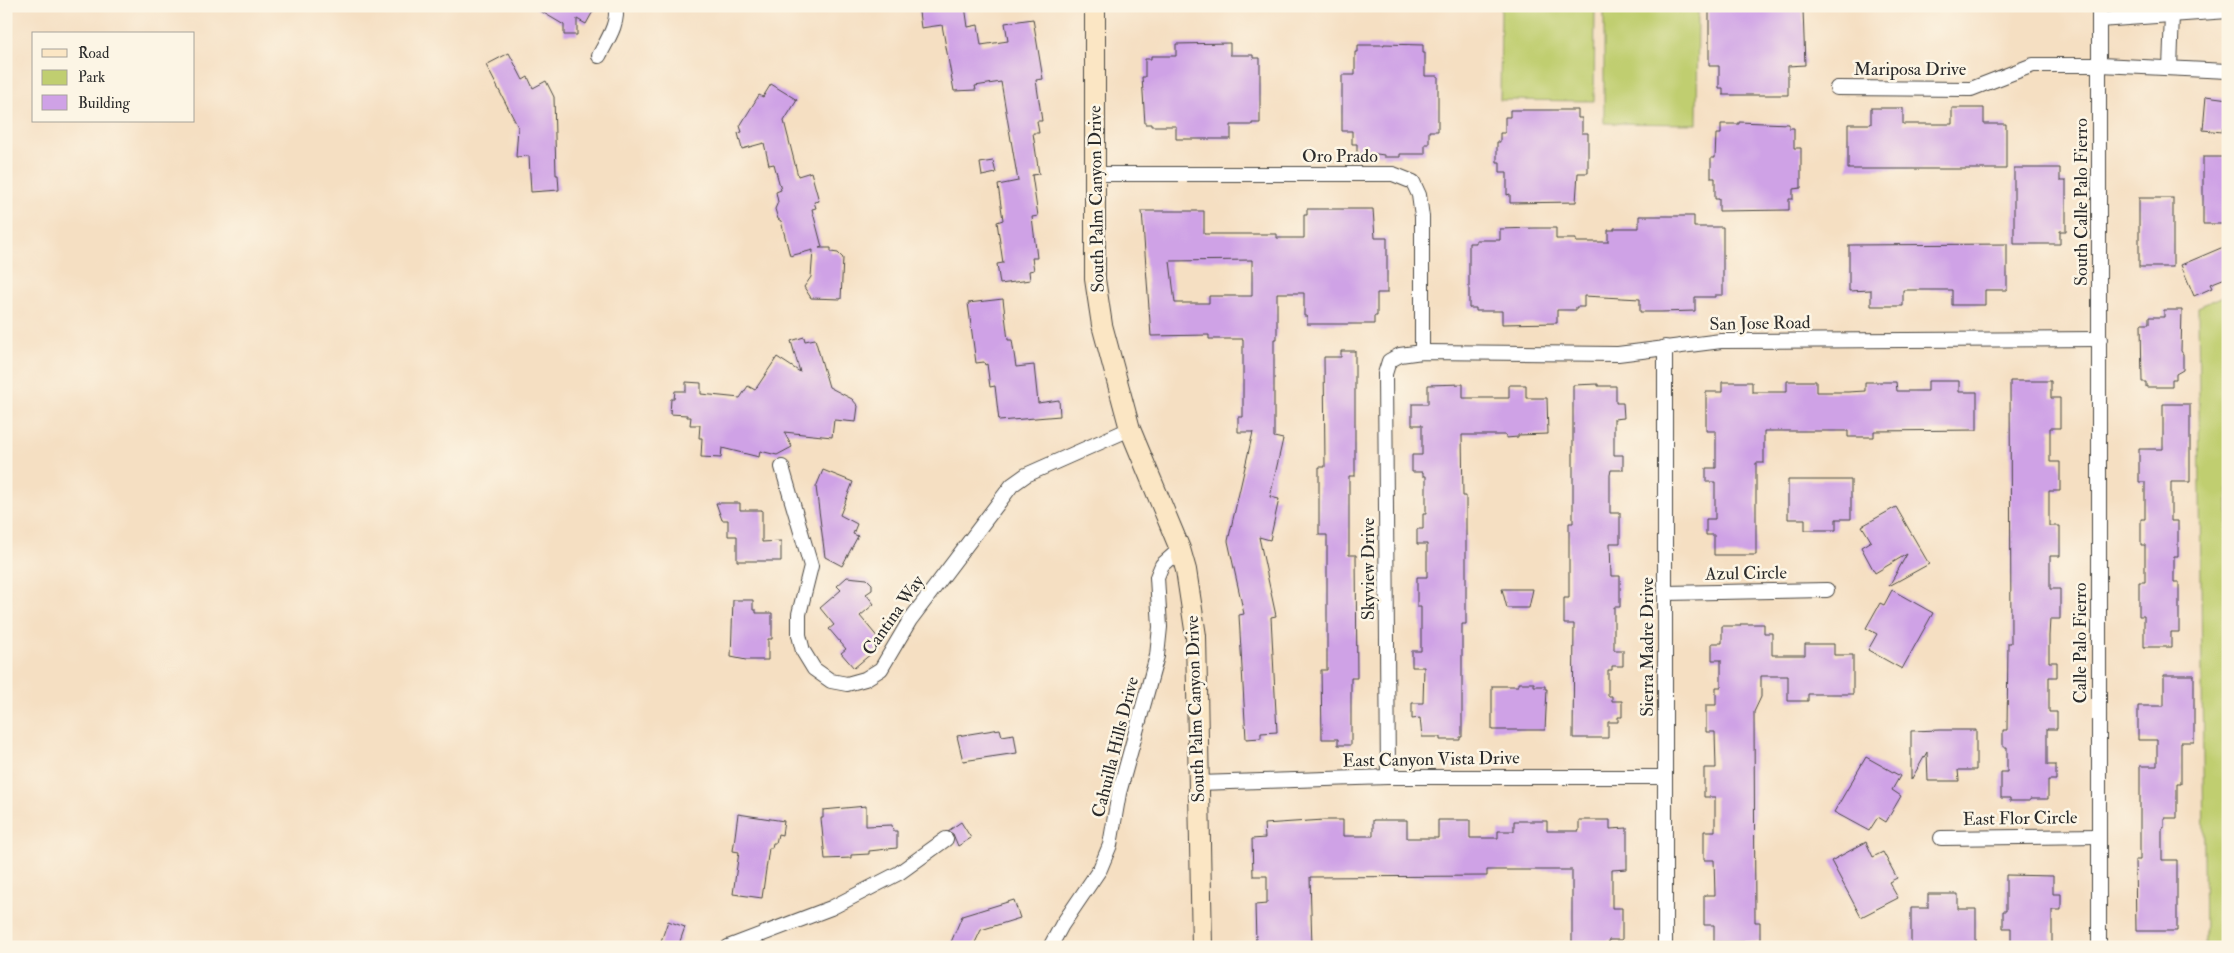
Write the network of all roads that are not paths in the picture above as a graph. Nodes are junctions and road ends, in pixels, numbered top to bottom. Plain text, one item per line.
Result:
1 (615, 6) edge
2 (1095, 6) edge
3 (2228, 11) edge
4 (2099, 13) edge
5 (2172, 14) junction
6 (599, 56) dead end
7 (2100, 65) junction
8 (2170, 68) junction
9 (2228, 71) edge
10 (1837, 88) dead end
11 (1094, 174) junction
12 (2100, 339) junction
13 (1665, 348) junction
14 (1422, 352) junction
15 (1389, 361) joint
16 (1130, 429) junction
17 (782, 467) dead end
18 (1180, 549) junction
19 (1827, 590) dead end
20 (1665, 593) junction
21 (1388, 777) junction
22 (1665, 777) junction
23 (1198, 783) junction
24 (2099, 836) junction
25 (1942, 838) dead end
26 (946, 839) dead end
27 (728, 947) edge
28 (1050, 947) edge
29 (1202, 947) edge
30 (1665, 947) edge
31 (2099, 947) edge

1 - 6 street
2 - 11 street, South Palm Canyon Drive
3 - 5 street, South Calle Palo Fierro
4 - 5 street, South Calle Palo Fierro
4 - 7 street, South Calle Palo Fierro
5 - 8 street
7 - 8 street
7 - 10 street, Mariposa Drive
7 - 12 street, South Calle Palo Fierro
8 - 9 street
11 - 14 street, Oro Prado
11 - 16 street, South Palm Canyon Drive
12 - 13 street, San Jose Road
12 - 24 street, Calle Palo Fierro
13 - 14 street, San Jose Road
13 - 20 street, Sierra Madre Drive
14 - 15 street, San Jose Road
15 - 21 street, Skyview Drive
16 - 17 street, Cantina Way
16 - 18 street, South Palm Canyon Drive
18 - 23 street, South Palm Canyon Drive
18 - 28 street, Cahuilla Hills Drive
19 - 20 street, Azul Circle
20 - 22 street, Sierra Madre Drive
21 - 22 street, East Canyon Vista Drive
21 - 23 street, East Canyon Vista Drive
22 - 30 street, Sierra Madre Drive
23 - 29 street, South Palm Canyon Drive
24 - 25 street, East Flor Circle
24 - 31 street, Calle Palo Fierro
26 - 27 street

